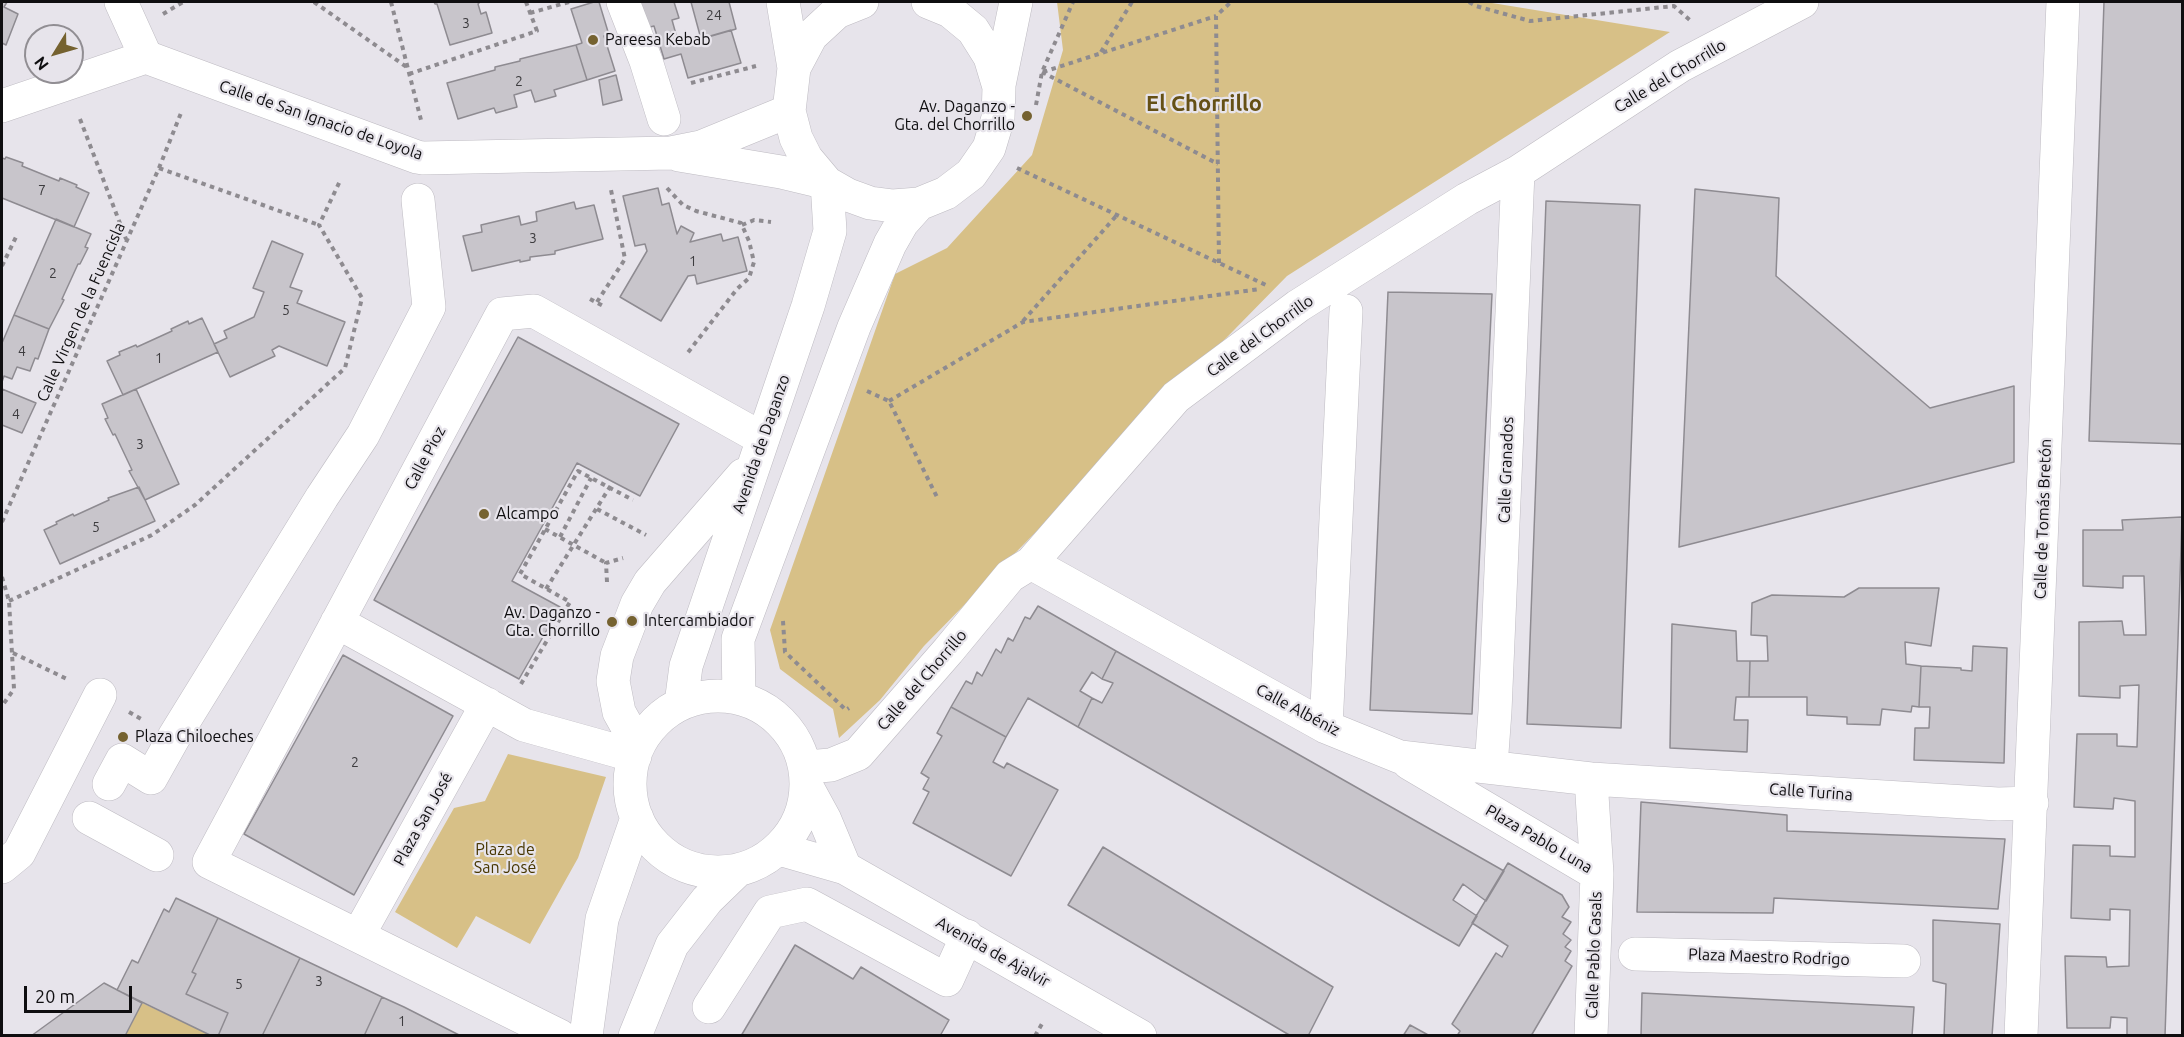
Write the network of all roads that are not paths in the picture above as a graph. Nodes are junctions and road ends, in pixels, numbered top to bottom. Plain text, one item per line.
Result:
1 (121, 2) edge
2 (622, 2) edge
3 (783, 2) edge
4 (862, 2) edge
5 (1016, 2) edge
6 (1802, 2) edge
7 (2063, 2) edge
8 (943, 5) edge
9 (146, 57) junction
10 (794, 68) junction
11 (999, 87) junction
12 (2, 106) edge
13 (789, 111) junction
14 (664, 119) dead end
15 (667, 167) junction
16 (1518, 172) junction
17 (827, 183) junction
18 (418, 200) dead end
19 (919, 204) junction
20 (1346, 311) dead end
21 (758, 451) junction
22 (1030, 563) junction
23 (337, 622) junction
24 (100, 695) dead end
25 (739, 698) junction
26 (486, 704) junction
27 (681, 704) junction
28 (1326, 726) junction
29 (637, 751) junction
30 (1400, 757) junction
31 (1491, 767) junction
32 (806, 777) junction
33 (1591, 779) junction
34 (109, 784) dead end
35 (2032, 803) junction
36 (89, 818) dead end
37 (637, 818) junction
38 (779, 849) junction
39 (157, 855) dead end
40 (2, 867) edge
41 (845, 868) junction
42 (737, 871) junction
43 (1597, 874) junction
44 (359, 934) junction
45 (968, 936) junction
46 (1635, 954) dead end
47 (1904, 961) dead end
48 (709, 1007) dead end
49 (560, 1035) edge
50 (586, 1035) edge
51 (635, 1035) edge
52 (1140, 1035) edge
53 (1591, 1035) edge
54 (2021, 1035) edge

1 - 9 street
2 - 14 street
3 - 10 street
4 - 10 street
5 - 11 street
6 - 16 street, Calle del Chorrillo
7 - 35 street, Calle de Tomás Bretón
8 - 11 street
9 - 12 street
9 - 15 street, Calle de San Ignacio de Loyola
10 - 13 street
11 - 19 street
13 - 15 street, Calle de San Ignacio de Loyola
13 - 17 street
15 - 17 street
16 - 22 street, Calle del Chorrillo
16 - 31 street, Calle Granados
17 - 19 street
17 - 21 street, Avenida de Daganzo
18 - 34 street
19 - 25 street
20 - 28 street
21 - 23 street, Calle Pioz
21 - 27 street, Avenida de Daganzo
21 - 29 street
22 - 28 street, Calle Albéniz
22 - 32 street, Calle del Chorrillo
23 - 26 street
23 - 44 street, Calle Pioz
24 - 40 street
25 - 27 street
25 - 32 street
26 - 29 street
26 - 44 street, Plaza San José
27 - 29 street
28 - 30 street, Calle Albéniz
29 - 37 street
30 - 31 street, Calle Albéniz
30 - 43 street, Plaza Pablo Luna
31 - 33 street, Calle Albéniz
32 - 38 street
32 - 41 street
33 - 35 street, Calle Turina
33 - 43 street, Plaza Pablo Luna
35 - 54 street, Calle de Tomás Bretón
36 - 39 street
37 - 42 street
37 - 50 street
38 - 41 street, Avenida de Ajalvir
38 - 42 street
41 - 45 street, Avenida de Ajalvir
42 - 51 street
43 - 53 street, Calle Pablo Casals
44 - 49 street
45 - 48 street
45 - 52 street, Avenida de Ajalvir
46 - 47 street, Plaza Maestro Rodrigo

